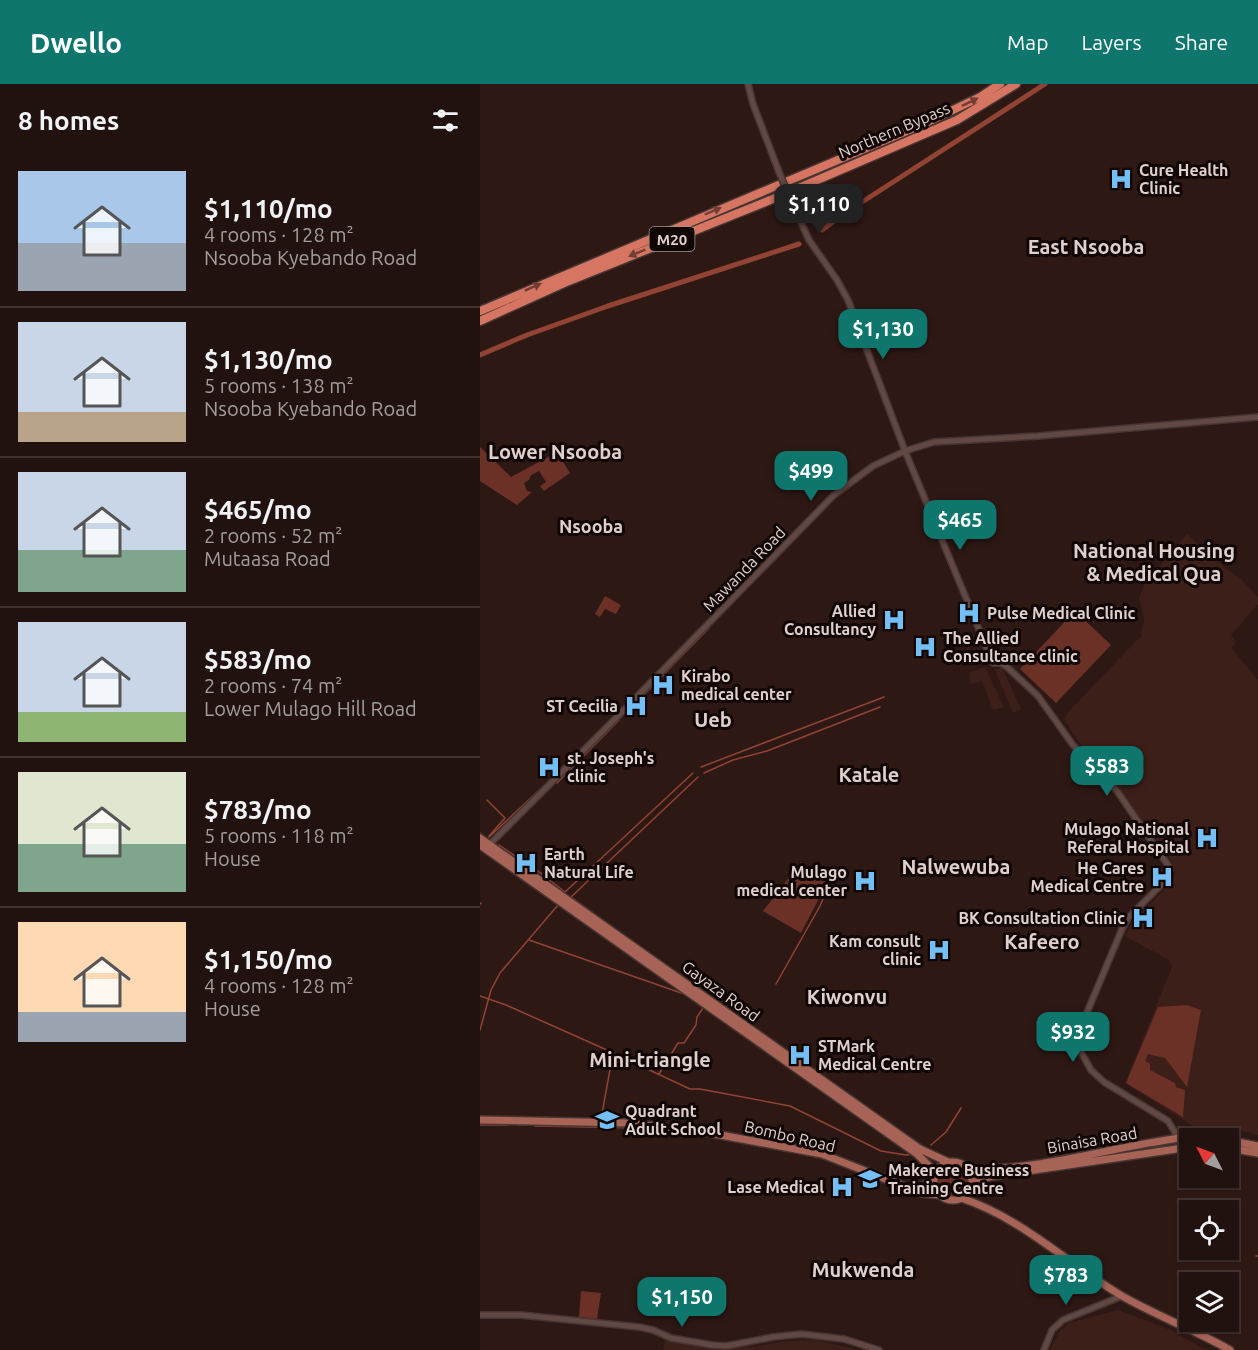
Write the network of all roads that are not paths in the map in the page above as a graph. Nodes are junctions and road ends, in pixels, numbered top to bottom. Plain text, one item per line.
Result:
1 (748, 84) edge
2 (999, 84) edge
3 (1016, 84) edge
4 (480, 311) edge
5 (480, 321) edge
6 (1258, 417) edge
7 (905, 451) junction
8 (480, 838) edge
9 (489, 844) junction
10 (480, 845) edge
11 (480, 1120) edge
12 (1179, 1138) joint
13 (1239, 1142) edge
14 (1258, 1146) edge
15 (1179, 1148) edge
16 (1239, 1150) edge
17 (1258, 1153) edge
18 (948, 1162) junction
19 (968, 1169) junction
20 (935, 1176) junction
21 (970, 1188) junction
22 (910, 1189) junction
23 (941, 1195) junction
24 (961, 1198) junction
25 (976, 1203) junction
26 (1122, 1296) junction
27 (480, 1315) edge
28 (879, 1350) edge
29 (1044, 1350) edge
30 (1230, 1350) edge

1 - 7 street, bridge
4 -> 2 highway, Northern Bypass / M20
3 -> 5 highway, Northern Bypass / M20
6 - 7 street, Mawanda Road
7 - 9 street, Mawanda Road
7 - 12 street
8 - 9 main road, Gayaza Road
9 - 18 main road, Gayaza Road
10 - 20 main road, Gayaza Road
11 - 22 main road, Bombo Road
12 - 19 main road, Binaisa Road
13 - 14 main road
15 - 21 main road
16 - 17 main road
18 - 19 main road
18 - 20 main road
19 - 21 main road
20 - 22 main road
20 - 23 main road
21 - 24 main road
21 - 25 main road
22 - 23 main road, Bombo Road
23 - 24 main road
24 - 25 main road
25 - 26 main road
26 - 29 street
26 - 30 main road
27 - 28 street

